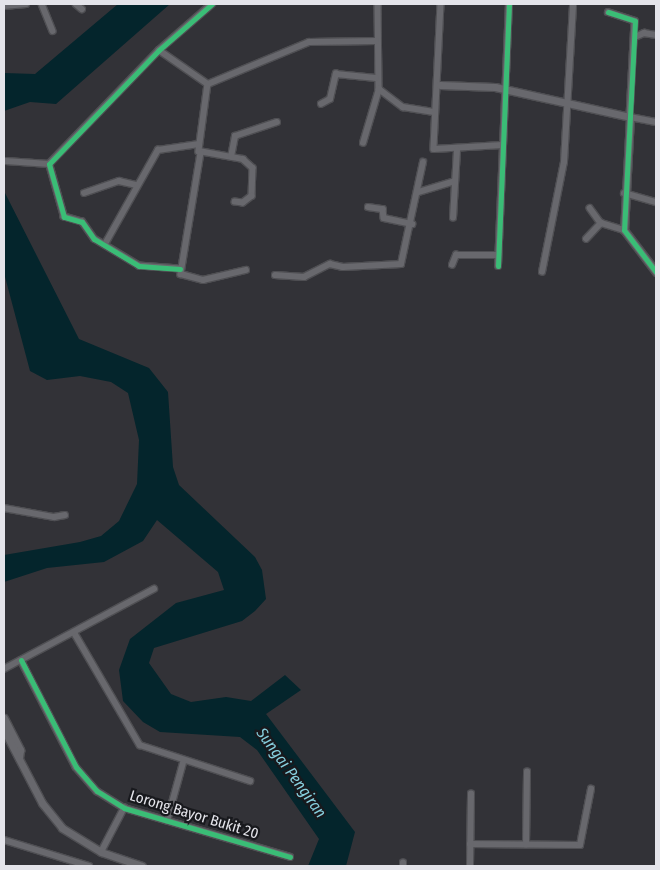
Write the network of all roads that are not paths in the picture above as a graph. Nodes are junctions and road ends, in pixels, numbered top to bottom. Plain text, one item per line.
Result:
1 (22, 4) edge
2 (42, 4) edge
3 (76, 4) edge
4 (212, 4) edge
5 (378, 4) edge
6 (440, 4) edge
7 (509, 4) edge
8 (573, 4) edge
9 (4, 6) edge
10 (82, 9) dead end
11 (608, 12) dead end
12 (53, 31) dead end
13 (656, 35) edge
14 (635, 37) junction
15 (376, 41) junction
16 (159, 50) junction
17 (376, 78) junction
18 (208, 84) junction
19 (440, 85) junction
20 (379, 89) junction
21 (508, 90) junction
22 (569, 103) junction
23 (321, 104) dead end
24 (434, 112) junction
25 (630, 117) junction
26 (277, 122) dead end
27 (656, 122) edge
28 (363, 143) dead end
29 (198, 144) junction
30 (502, 145) junction
31 (457, 150) junction
32 (201, 153) junction
33 (231, 156) junction
34 (6, 161) dead end
35 (423, 162) dead end
36 (49, 164) junction
37 (454, 181) junction
38 (137, 185) junction
39 (419, 192) junction
40 (84, 193) dead end
41 (624, 194) junction
42 (235, 202) dead end
43 (656, 202) edge
44 (368, 207) dead end
45 (590, 208) dead end
46 (453, 218) dead end
47 (601, 223) junction
48 (412, 224) junction
49 (624, 230) junction
50 (586, 239) dead end
51 (105, 244) junction
52 (498, 256) junction
53 (452, 265) dead end
54 (498, 266) dead end
55 (180, 269) junction
56 (246, 270) dead end
57 (542, 272) dead end
58 (656, 272) edge
59 (275, 275) dead end
60 (4, 508) edge
61 (65, 515) dead end
62 (154, 589) dead end
63 (74, 632) junction
64 (21, 660) junction
65 (4, 669) edge
66 (4, 718) edge
67 (5, 734) edge
68 (4, 746) edge
69 (18, 756) junction
70 (183, 763) junction
71 (527, 772) dead end
72 (250, 781) dead end
73 (591, 788) dead end
74 (471, 794) dead end
75 (124, 808) junction
76 (167, 821) junction
77 (4, 840) edge
78 (470, 844) junction
79 (526, 845) junction
80 (101, 852) junction
81 (290, 856) dead end
82 (89, 866) edge
83 (142, 866) edge
84 (470, 866) edge

1 - 9 street
2 - 12 street
3 - 10 street
4 - 16 street
5 - 15 street
6 - 19 street
7 - 21 street
8 - 22 street
11 - 14 street
13 - 14 street
14 - 25 street
15 - 17 street
15 - 18 street
16 - 18 street
16 - 36 street
17 - 20 street
17 - 23 street
18 - 29 street
19 - 21 street
19 - 24 street
20 - 24 street
20 - 28 street
21 - 22 street
21 - 30 street
22 - 25 street
22 - 57 street
24 - 31 street
25 - 27 street
25 - 41 street
26 - 33 street
29 - 32 street
29 - 38 street
30 - 31 street
30 - 52 street
31 - 37 street
32 - 33 street
32 - 55 street
33 - 42 street
34 - 36 street
35 - 39 street
36 - 51 street
37 - 39 street
37 - 46 street
38 - 40 street
38 - 51 street
39 - 48 street
41 - 43 street
41 - 49 street
44 - 48 street
45 - 47 street
47 - 49 street
47 - 50 street
48 - 59 street
49 - 58 street
51 - 55 street
52 - 53 street
52 - 54 street
55 - 56 street
60 - 61 street
62 - 63 street
63 - 64 street
63 - 70 street
64 - 65 street
64 - 75 street, Lorong Bayor Bukit 20
66 - 69 street
67 - 69 street
68 - 69 street
69 - 80 street
70 - 72 street
70 - 76 street
71 - 79 street
73 - 79 street
74 - 78 street
75 - 76 street, Lorong Bayor Bukit 20
75 - 80 street
76 - 81 street, Lorong Bayor Bukit 20
77 - 82 street
78 - 79 street
78 - 84 street
80 - 83 street

